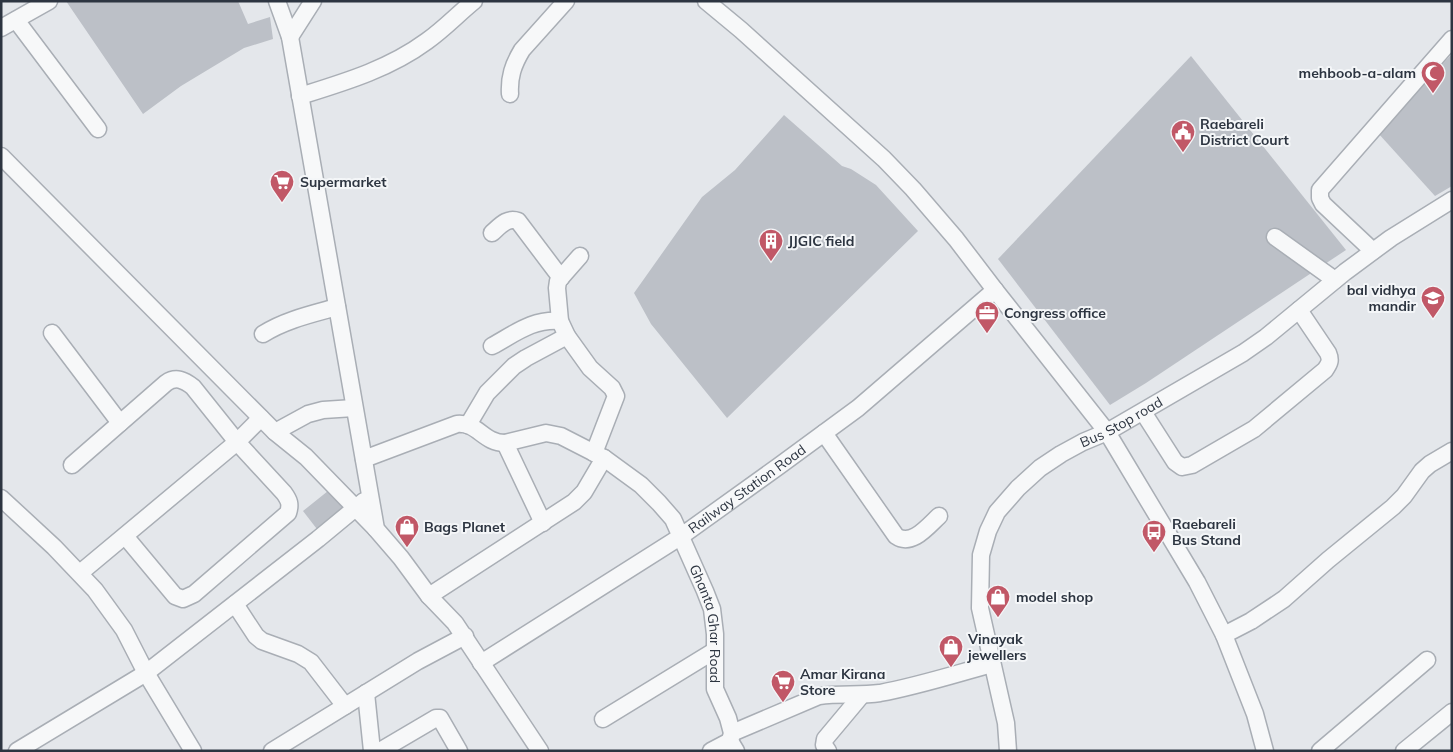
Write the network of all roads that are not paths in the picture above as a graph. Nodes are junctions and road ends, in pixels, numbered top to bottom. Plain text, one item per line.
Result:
1 (50, 1) edge
2 (277, 1) edge
3 (313, 1) edge
4 (474, 1) edge
5 (566, 1) edge
6 (706, 1) edge
7 (16, 20) junction
8 (1, 28) edge
9 (290, 37) junction
10 (1452, 39) edge
11 (510, 94) dead end
12 (300, 96) junction
13 (98, 129) dead end
14 (1, 156) edge
15 (1452, 200) edge
16 (492, 233) dead end
17 (1275, 237) dead end
18 (1373, 251) junction
19 (580, 256) dead end
20 (561, 278) junction
21 (1335, 280) junction
22 (995, 290) junction
23 (337, 307) junction
24 (1299, 310) junction
25 (560, 321) junction
26 (52, 333) dead end
27 (263, 334) dead end
28 (567, 336) junction
29 (492, 346) dead end
30 (354, 408) junction
31 (1143, 412) junction
32 (261, 418) junction
33 (120, 424) junction
34 (468, 425) junction
35 (275, 432) junction
36 (1108, 432) junction
37 (824, 434) junction
38 (237, 442) junction
39 (505, 443) junction
40 (1452, 451) edge
41 (599, 455) junction
42 (364, 459) junction
43 (72, 465) dead end
44 (370, 495) junction
45 (1, 498) edge
46 (355, 508) junction
47 (939, 516) dead end
48 (542, 523) junction
49 (376, 529) junction
50 (125, 536) junction
51 (680, 537) junction
52 (80, 573) junction
53 (429, 596) junction
54 (235, 604) junction
55 (1224, 635) junction
56 (465, 636) junction
57 (714, 651) junction
58 (1427, 660) dead end
59 (481, 662) junction
60 (992, 664) junction
61 (146, 673) junction
62 (366, 693) junction
63 (861, 696) junction
64 (345, 706) junction
65 (1452, 712) edge
66 (603, 719) dead end
67 (732, 742) edge
68 (17, 751) edge
69 (193, 751) edge
70 (272, 751) edge
71 (372, 751) edge
72 (380, 751) edge
73 (459, 751) edge
74 (540, 751) edge
75 (711, 751) edge
76 (828, 751) edge
77 (1008, 751) edge
78 (1265, 751) edge
79 (1320, 751) edge
80 (1404, 751) edge

1 - 7 street
2 - 9 street
3 - 9 street
4 - 12 street
5 - 11 street
6 - 22 street
7 - 8 street
7 - 13 street
9 - 12 street
10 - 18 street
12 - 23 street
14 - 32 street
15 - 18 street, Bus Stop road
16 - 20 street
17 - 21 street
18 - 21 street, Bus Stop road
19 - 20 street
20 - 25 street
21 - 24 street, Bus Stop road
22 - 36 street
22 - 37 street, Railway Station Road
23 - 27 street
23 - 30 street
24 - 31 street, Bus Stop road
24 - 31 street
25 - 28 street
25 - 29 street
26 - 33 street
28 - 34 street
28 - 41 street
30 - 35 street
30 - 42 street
31 - 36 street, Bus Stop road
32 - 35 street
32 - 38 street
33 - 38 street
33 - 43 street
34 - 39 street
34 - 42 street
35 - 46 street
36 - 55 street
36 - 60 street, Bus Stop road
37 - 47 street
37 - 51 street, Railway Station Road
38 - 50 street
38 - 50 street
39 - 41 street, Ghanta Ghar Road
39 - 48 street
40 - 55 street
41 - 48 street
41 - 51 street, Ghanta Ghar Road
42 - 44 street
44 - 46 street
44 - 49 street
45 - 52 street
46 - 49 street
46 - 54 street
48 - 53 street
49 - 53 street
50 - 52 street
51 - 57 street, Ghanta Ghar Road
51 - 59 street, Railway Station Road
52 - 61 street
53 - 56 street
54 - 61 street
54 - 64 street
55 - 78 street
56 - 59 street
56 - 62 street
57 - 66 street
57 - 67 street, Ghanta Ghar Road
58 - 79 street
59 - 74 street
60 - 63 street
60 - 77 street, Bus Stop road
61 - 68 street
61 - 69 street
62 - 64 street
62 - 71 street
63 - 67 street
63 - 76 street
64 - 70 street
65 - 80 street
67 - 75 street
72 - 73 street

